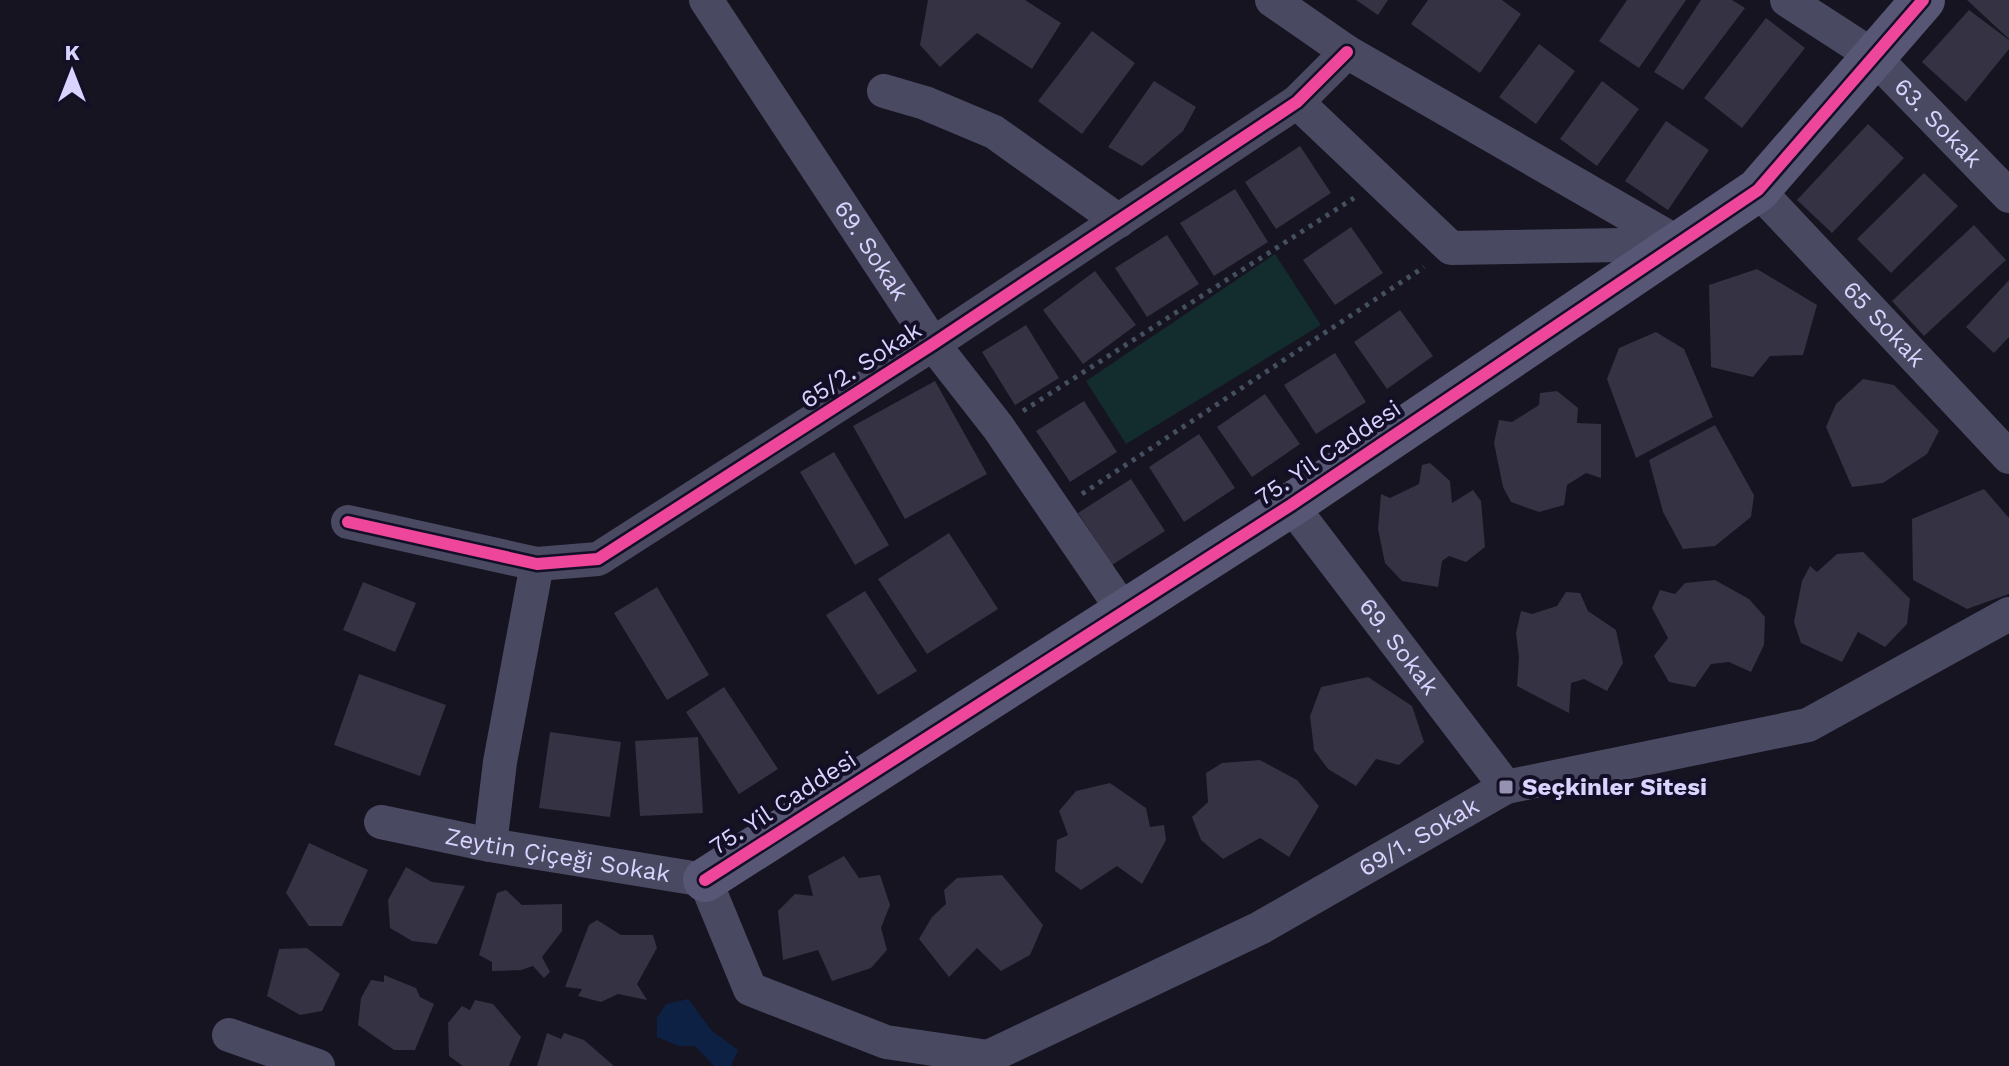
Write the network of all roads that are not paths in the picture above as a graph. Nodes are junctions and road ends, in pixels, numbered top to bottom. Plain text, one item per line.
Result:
1 (706, 0) edge
2 (1272, 0) edge
3 (1787, 0) edge
4 (1923, 0) edge
5 (1347, 52) junction
6 (1872, 55) junction
7 (884, 91) dead end
8 (1297, 102) junction
9 (1758, 190) junction
10 (2009, 196) edge
11 (1119, 221) junction
12 (1680, 244) junction
13 (933, 344) junction
14 (2009, 457) edge
15 (1291, 505) junction
16 (348, 522) dead end
17 (537, 564) junction
18 (1125, 613) junction
19 (2009, 614) edge
20 (1506, 787) junction
21 (381, 822) dead end
22 (490, 845) junction
23 (705, 880) junction
24 (229, 1035) dead end
25 (986, 1062) edge
26 (318, 1066) edge

1 - 13 street, 69. Sokak
2 - 5 street
3 - 6 street, 63. Sokak
4 - 6 street, 75. Yil Caddesi
5 - 8 street, 65/2. Sokak
5 - 12 street
6 - 9 street, 75. Yil Caddesi
6 - 10 street, 63. Sokak
7 - 11 street
8 - 11 street, 65/2. Sokak
8 - 12 street
9 - 12 street, 75. Yil Caddesi
9 - 14 street, 65 Sokak
11 - 13 street, 65/2. Sokak
12 - 15 street, 75. Yil Caddesi
13 - 17 street, 65/2. Sokak
13 - 18 street, 69. Sokak
15 - 18 street, 75. Yil Caddesi
15 - 20 street, 69. Sokak
16 - 17 street, 65/2. Sokak
17 - 22 street
18 - 23 street, 75. Yil Caddesi
19 - 20 street, 69/1. Sokak
20 - 25 street, 69/1. Sokak
21 - 22 street, Zeytin Çiçeği Sokak
22 - 23 street, Zeytin Çiçeği Sokak
23 - 25 street, Zeytin Çiçeği Sokak
24 - 26 street

